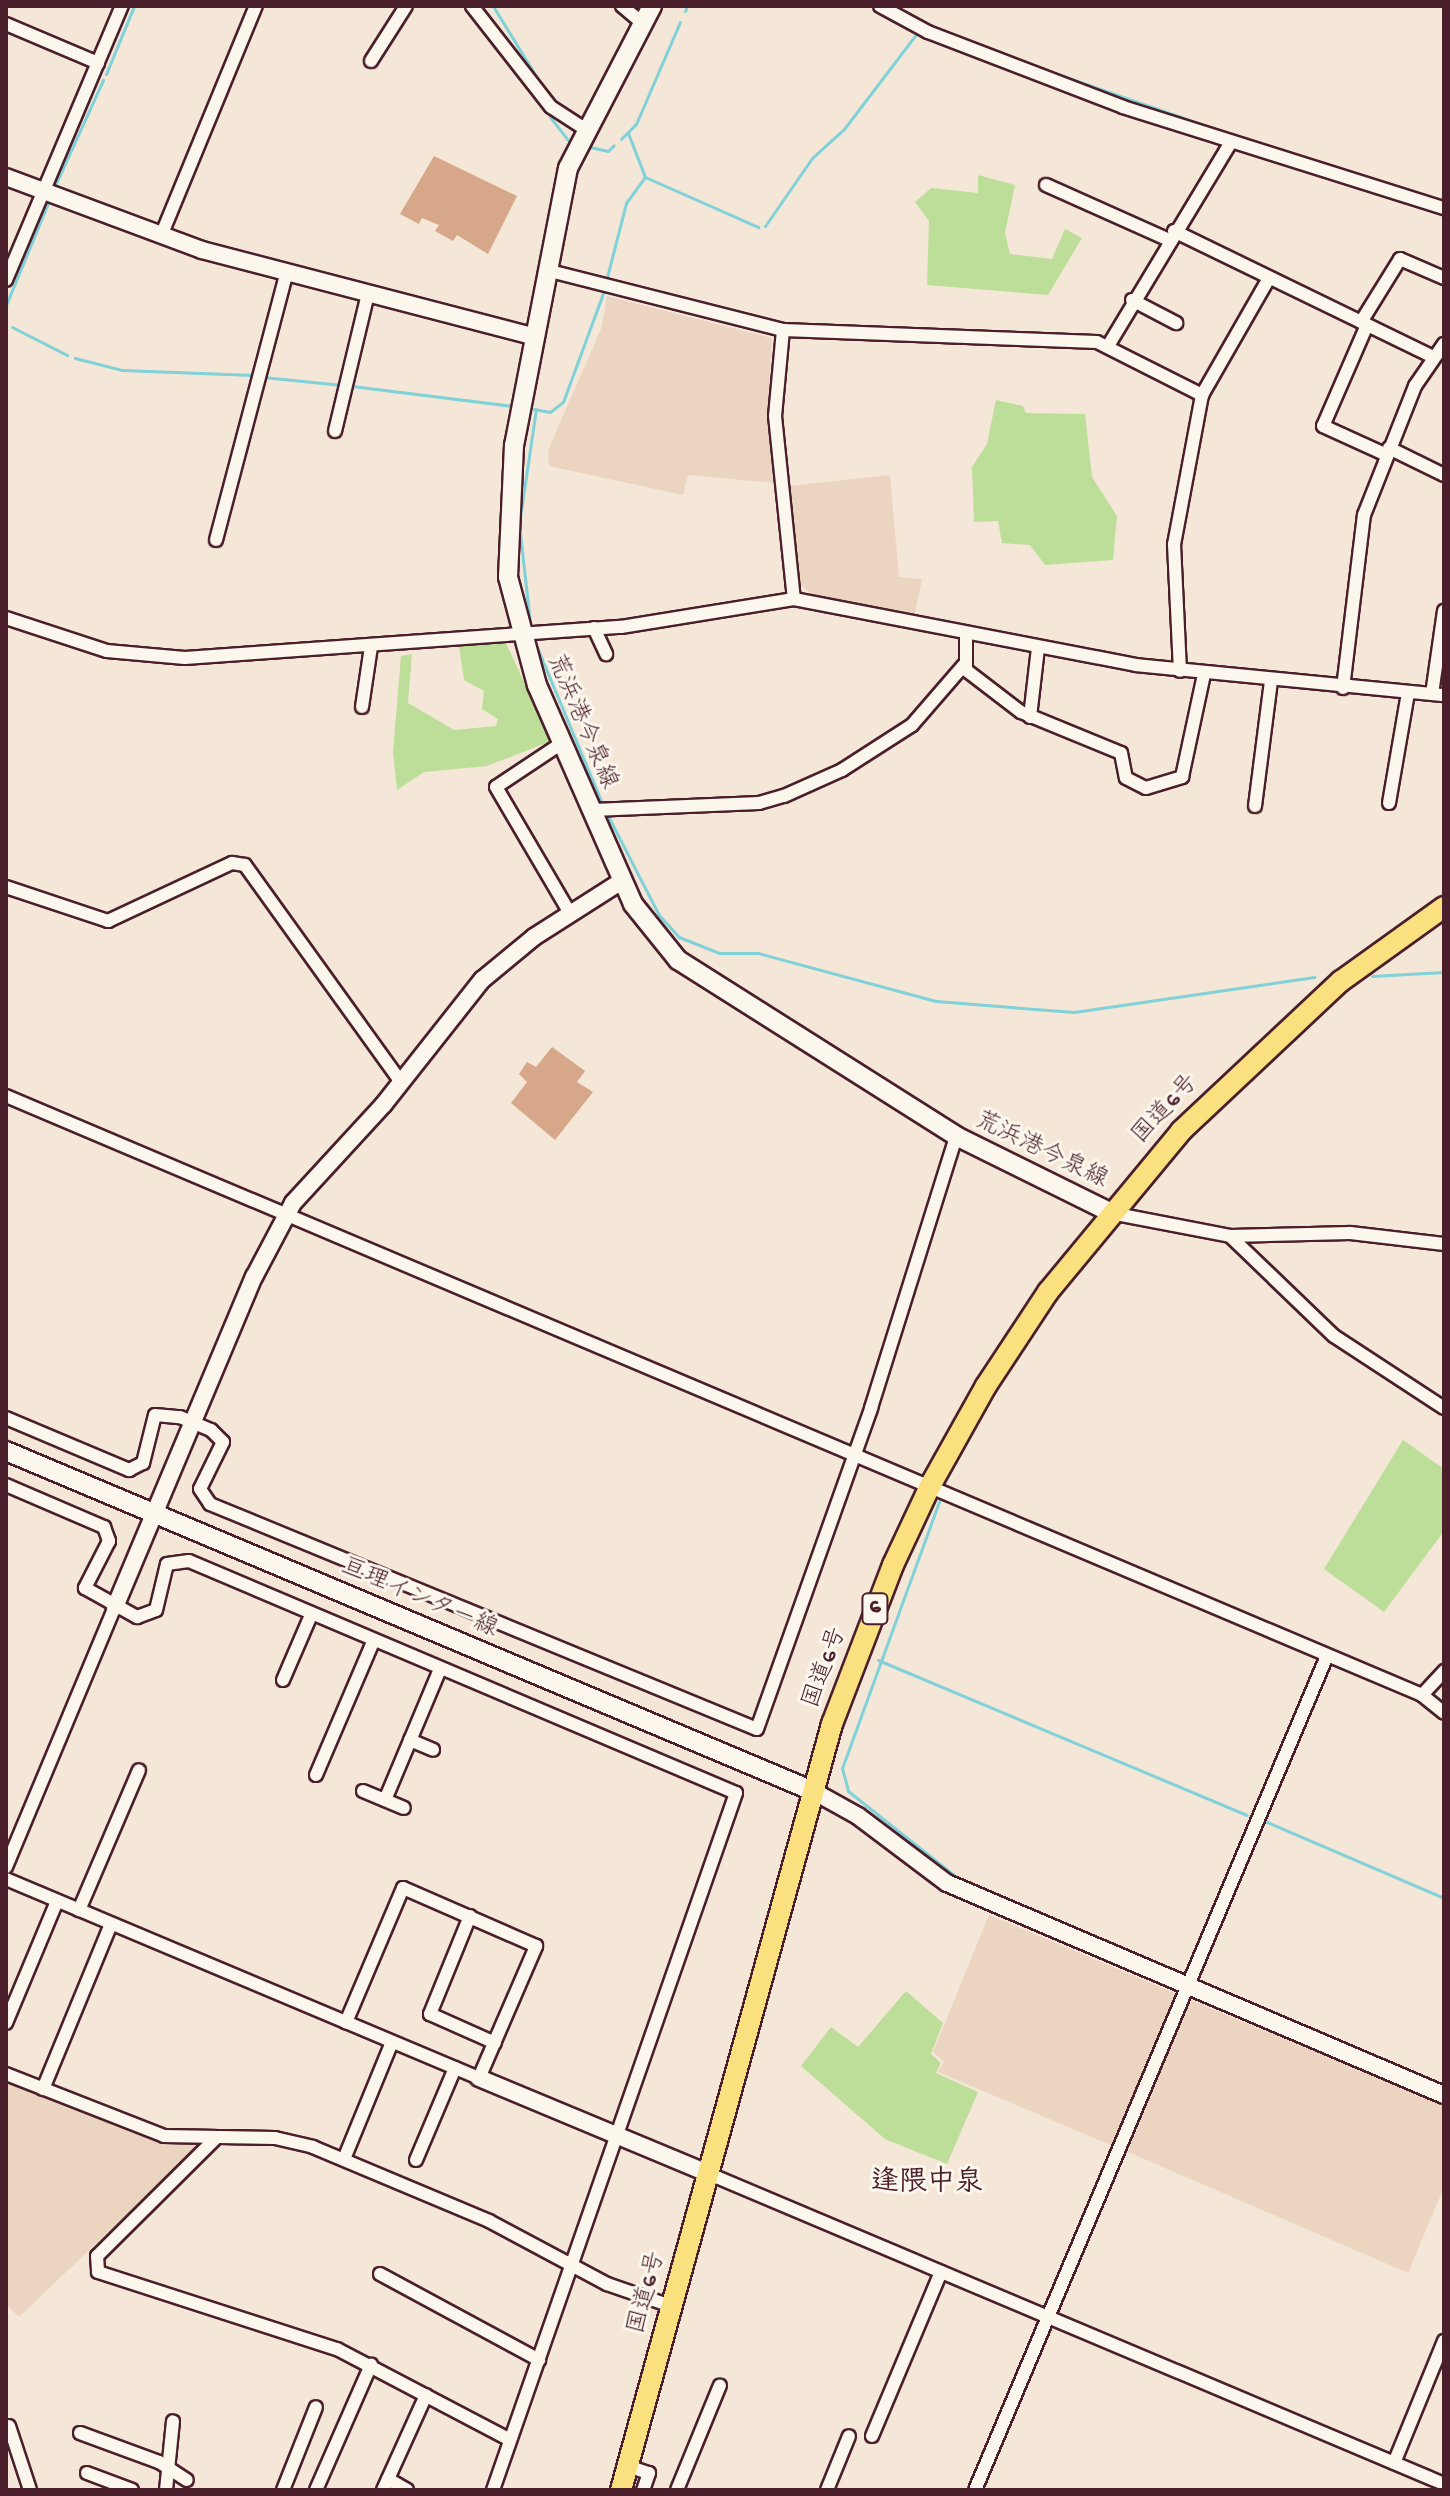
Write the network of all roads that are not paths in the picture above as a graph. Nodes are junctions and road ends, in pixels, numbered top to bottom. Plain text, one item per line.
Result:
1 (122, 6) edge
2 (256, 6) edge
3 (406, 6) edge
4 (472, 6) edge
5 (622, 6) edge
6 (652, 6) edge
7 (885, 7) edge
8 (642, 23) junction
9 (6, 24) edge
10 (371, 61) dead end
11 (98, 63) junction
12 (585, 129) junction
13 (1231, 142) junction
14 (6, 177) edge
15 (1046, 185) dead end
16 (43, 192) junction
17 (1444, 208) edge
18 (161, 236) junction
19 (1172, 236) junction
20 (546, 270) junction
21 (287, 272) junction
22 (1269, 278) junction
23 (1444, 278) edge
24 (6, 280) edge
25 (368, 294) junction
26 (1132, 300) junction
27 (1176, 323) dead end
28 (1364, 323) junction
29 (783, 330) junction
30 (533, 336) junction
31 (1444, 344) edge
32 (1108, 346) junction
33 (1433, 357) junction
34 (1202, 395) junction
35 (335, 431) dead end
36 (1388, 451) junction
37 (1444, 475) edge
38 (216, 540) dead end
39 (794, 599) junction
40 (1444, 611) edge
41 (6, 618) edge
42 (594, 628) junction
43 (520, 633) junction
44 (966, 637) junction
45 (371, 647) junction
46 (1038, 648) junction
47 (606, 654) dead end
48 (964, 665) junction
49 (1180, 671) junction
50 (1204, 674) junction
51 (1271, 681) junction
52 (1343, 688) junction
53 (1408, 693) junction
54 (1438, 695) edge
55 (362, 707) dead end
56 (1030, 717) junction
57 (562, 743) junction
58 (1389, 803) dead end
59 (1255, 806) dead end
60 (593, 810) junction
61 (622, 881) junction
62 (6, 887) edge
63 (1444, 907) edge
64 (570, 913) junction
65 (401, 1082) junction
66 (6, 1096) edge
67 (956, 1136) junction
68 (1110, 1212) junction
69 (286, 1215) junction
70 (1230, 1236) junction
71 (1444, 1244) edge
72 (1444, 1408) edge
73 (6, 1418) edge
74 (193, 1422) junction
75 (6, 1451) edge
76 (854, 1455) junction
77 (6, 1485) edge
78 (930, 1486) junction
79 (155, 1513) junction
80 (115, 1607) junction
81 (311, 1615) junction
82 (373, 1642) junction
83 (1327, 1656) junction
84 (440, 1669) junction
85 (1444, 1671) edge
86 (283, 1680) dead end
87 (1422, 1695) junction
88 (1444, 1713) edge
89 (410, 1740) junction
90 (433, 1750) dead end
91 (139, 1770) dead end
92 (316, 1775) dead end
93 (363, 1791) dead end
94 (813, 1791) junction
95 (385, 1800) junction
96 (404, 1808) dead end
97 (6, 1867) edge
98 (6, 1879) edge
99 (57, 1901) junction
100 (79, 1910) junction
101 (470, 1916) junction
102 (111, 1924) junction
103 (1187, 1986) junction
104 (346, 2022) junction
105 (6, 2023) edge
106 (392, 2042) junction
107 (495, 2043) junction
108 (455, 2068) junction
109 (6, 2074) edge
110 (479, 2078) junction
111 (43, 2089) junction
112 (1444, 2095) edge
113 (616, 2136) junction
114 (215, 2139) junction
115 (344, 2159) junction
116 (416, 2160) dead end
117 (707, 2173) junction
118 (572, 2266) junction
119 (941, 2272) junction
120 (380, 2274) dead end
121 (671, 2306) junction
122 (1047, 2318) junction
123 (1444, 2341) edge
124 (539, 2360) junction
125 (371, 2365) junction
126 (720, 2385) dead end
127 (426, 2395) junction
128 (316, 2407) dead end
129 (173, 2421) dead end
130 (9, 2426) dead end
131 (80, 2433) dead end
132 (849, 2436) dead end
133 (872, 2436) dead end
134 (510, 2440) junction
135 (1394, 2463) junction
136 (627, 2466) junction
137 (169, 2467) junction
138 (87, 2473) dead end
139 (187, 2480) dead end
140 (385, 2484) edge
141 (1444, 2484) edge
142 (30, 2490) edge
143 (132, 2490) edge
144 (166, 2490) edge
145 (283, 2490) edge
146 (316, 2490) edge
147 (407, 2490) edge
148 (493, 2490) edge
149 (621, 2490) edge
150 (643, 2490) edge
151 (677, 2490) edge
152 (827, 2490) edge
153 (975, 2490) edge

1 - 11 street
2 - 18 street
3 - 10 street
4 - 12 street
5 - 8 street
6 - 8 main road, 荒浜港今泉線
7 - 13 street
8 - 12 main road, 荒浜港今泉線
9 - 11 street
11 - 16 street
12 - 20 main road, 荒浜港今泉線
13 - 17 street
13 - 19 street
14 - 16 street
15 - 19 street
16 - 18 street
16 - 24 street
18 - 21 street
19 - 22 street
19 - 26 street
20 - 29 street
20 - 30 main road, 荒浜港今泉線
21 - 25 street
21 - 38 street
22 - 28 street
22 - 34 street
23 - 28 street
25 - 30 street
25 - 35 street
26 - 27 street
26 - 32 street
28 - 33 street
28 - 36 street
29 - 32 street
29 - 39 street
30 - 43 main road, 荒浜港今泉線
31 - 33 street
32 - 34 street
33 - 36 street
34 - 49 street
36 - 37 street
36 - 52 street
39 - 42 street
39 - 44 street
40 - 54 street
41 - 45 street
42 - 43 street
42 - 47 street
43 - 45 street
43 - 57 main road, 荒浜港今泉線
44 - 46 street
44 - 48 street
45 - 55 street
46 - 49 street
46 - 56 street
48 - 56 street
48 - 60 street
49 - 50 street
50 - 51 street
50 - 56 street
51 - 52 street
51 - 59 street
52 - 53 street
53 - 54 street
53 - 58 street
57 - 60 main road, 荒浜港今泉線
57 - 64 street
60 - 61 main road, 荒浜港今泉線
61 - 64 street
61 - 67 main road, 荒浜港今泉線
62 - 65 street
63 - 68 highway, 国道6号 / 6
64 - 65 street
65 - 69 street
66 - 69 street
67 - 68 main road, 荒浜港今泉線
67 - 76 street
68 - 70 street
68 - 78 highway, 国道6号 / 6
69 - 74 street
69 - 76 street
70 - 71 street
70 - 72 street
73 - 74 street
74 - 76 street
74 - 79 street
75 - 79 main road, 亘理インター線
76 - 78 street
77 - 80 street
78 - 83 street
78 - 94 highway, 国道6号 / 6
79 - 80 street
79 - 94 main road, 亘理インター線
80 - 81 street
80 - 97 street
81 - 82 street
81 - 86 street
82 - 84 street
82 - 92 street
83 - 87 street
83 - 103 street
84 - 89 street
84 - 113 street
85 - 87 street
87 - 88 street
89 - 90 street
89 - 95 street
91 - 100 street
93 - 95 street
94 - 103 street
94 - 117 highway, 国道6号 / 6
95 - 96 street
98 - 99 street
99 - 100 street
99 - 105 street
100 - 102 street
101 - 104 street
101 - 107 street
101 - 107 street
102 - 104 street
102 - 111 street
103 - 112 street
103 - 122 street
104 - 106 street
106 - 108 street
106 - 115 street
107 - 110 street
108 - 110 street
108 - 116 street
109 - 111 street
110 - 113 street
111 - 114 street
113 - 117 street
113 - 118 street
114 - 115 street
114 - 125 street
115 - 118 street
117 - 119 street
117 - 121 highway, 国道6号 / 6
118 - 121 street
118 - 124 street
119 - 122 street
119 - 133 street
120 - 124 street
121 - 136 highway, 国道6号 / 6
122 - 135 street
122 - 153 street
123 - 135 street
124 - 134 street
125 - 127 street
125 - 146 street
126 - 151 street
127 - 134 street
127 - 140 street
128 - 145 street
129 - 137 street
130 - 142 street
131 - 137 street
132 - 152 street
134 - 148 street
135 - 141 street
136 - 149 highway, 国道6号 / 6
136 - 150 street
137 - 139 street
137 - 144 street
138 - 143 street
140 - 147 street

